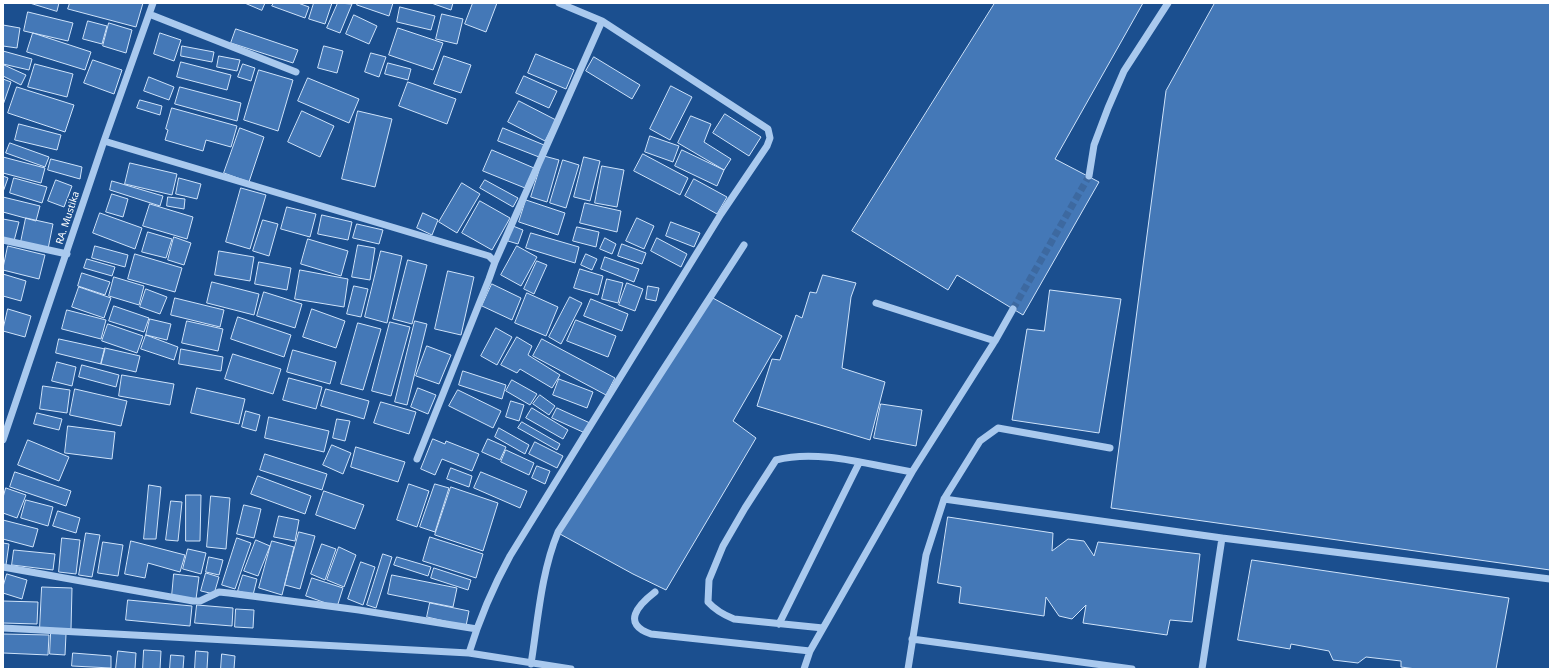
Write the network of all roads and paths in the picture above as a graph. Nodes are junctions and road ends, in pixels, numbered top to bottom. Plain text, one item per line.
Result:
1 (153, 3) edge
2 (559, 3) edge
3 (1168, 3) edge
4 (149, 14) junction
5 (602, 21) junction
6 (296, 72) dead end
7 (104, 141) junction
8 (1089, 176) tunnel mouth
9 (3, 240) edge
10 (744, 245) dead end
11 (67, 254) junction
12 (495, 262) junction
13 (876, 303) dead end
14 (1013, 309) tunnel mouth
15 (995, 341) junction
16 (3, 440) edge
17 (1110, 448) dead end
18 (417, 459) dead end
19 (859, 463) junction
20 (912, 472) junction
21 (944, 499) junction
22 (1222, 538) junction
23 (3, 567) edge
24 (1550, 579) edge
25 (655, 592) dead end
26 (779, 624) junction
27 (3, 628) edge
28 (823, 628) junction
29 (477, 629) junction
30 (912, 639) junction
31 (810, 651) junction
32 (469, 653) junction
33 (531, 664) junction
34 (571, 669) edge
35 (804, 669) edge
36 (908, 669) edge
37 (1132, 669) edge
38 (1202, 669) edge

1 - 4 street, RA. Mustika
2 - 5 street
3 - 8 street
4 - 6 street
4 - 7 street, RA. Mustika
5 - 12 street
5 - 29 street
7 - 11 street, RA. Mustika
7 - 12 street
9 - 11 street
10 - 33 street
11 - 16 street, RA. Mustika
12 - 18 street
13 - 15 street
14 - 15 street
15 - 20 street
17 - 21 street
19 - 20 street
19 - 26 street
19 - 26 street
20 - 28 street
21 - 22 street
21 - 30 street
22 - 24 street
22 - 38 street
23 - 29 street
25 - 31 street
26 - 28 street
27 - 32 street
28 - 31 street
29 - 32 street
30 - 36 street
30 - 37 street
31 - 35 street
32 - 33 street
33 - 34 street

